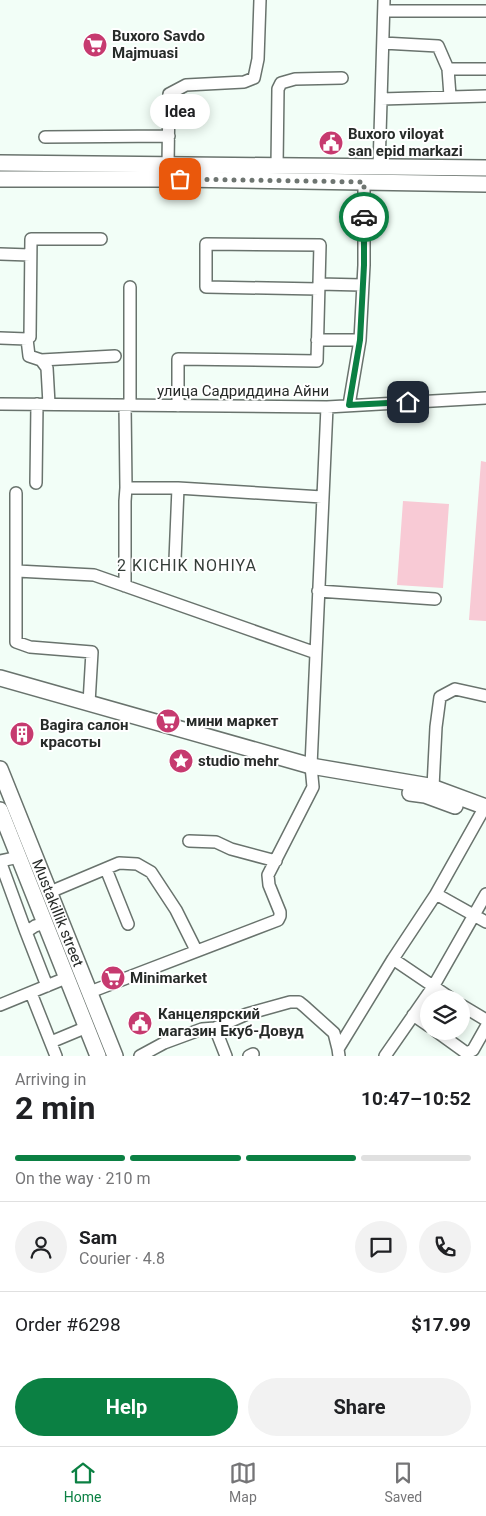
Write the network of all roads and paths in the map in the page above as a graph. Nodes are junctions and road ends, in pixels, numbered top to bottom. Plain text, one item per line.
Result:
1 (260, 0) edge
2 (384, 5) edge
3 (486, 11) edge
4 (383, 43) junction
5 (448, 69) junction
6 (486, 69) edge
7 (342, 78) dead end
8 (450, 96) junction
9 (486, 96) edge
10 (381, 99) junction
11 (169, 136) junction
12 (45, 137) dead end
13 (0, 163) edge
14 (168, 165) junction
15 (277, 166) junction
16 (379, 168) junction
17 (486, 168) edge
18 (0, 179) edge
19 (364, 182) junction
20 (486, 184) edge
21 (101, 239) dead end
22 (0, 254) edge
23 (30, 255) junction
24 (362, 284) junction
25 (319, 286) junction
26 (130, 287) dead end
27 (0, 338) edge
28 (27, 339) junction
29 (317, 340) junction
30 (360, 340) junction
31 (115, 356) dead end
32 (41, 360) junction
33 (486, 398) edge
34 (0, 404) edge
35 (37, 404) junction
36 (49, 404) junction
37 (128, 405) junction
38 (349, 405) junction
39 (178, 406) junction
40 (327, 407) junction
41 (36, 483) dead end
42 (126, 488) junction
43 (178, 488) junction
44 (16, 493) dead end
45 (322, 497) junction
46 (175, 560) dead end
47 (16, 571) junction
48 (124, 586) junction
49 (318, 591) junction
50 (436, 598) dead end
51 (316, 653) junction
52 (0, 678) edge
53 (0, 688) edge
54 (486, 696) edge
55 (89, 703) junction
56 (0, 769) edge
57 (311, 771) junction
58 (433, 787) junction
59 (486, 809) edge
60 (0, 810) edge
61 (189, 841) dead end
62 (19, 857) junction
63 (276, 861) junction
64 (106, 869) junction
65 (50, 892) junction
66 (436, 894) junction
67 (486, 894) edge
68 (474, 915) junction
69 (486, 922) edge
70 (45, 923) junction
71 (128, 924) dead end
72 (26, 932) junction
73 (196, 950) junction
74 (393, 959) junction
75 (66, 978) junction
76 (47, 986) junction
77 (433, 987) junction
78 (438, 990) edge
79 (90, 992) junction
80 (31, 993) junction
81 (0, 1005) edge
82 (470, 1010) edge
83 (413, 1015) junction
84 (420, 1020) edge
85 (486, 1020) edge
86 (94, 1024) junction
87 (486, 1027) edge
88 (215, 1028) junction
89 (448, 1040) edge
90 (51, 1042) junction
91 (339, 1053) edge
92 (56, 1056) edge
93 (98, 1056) edge
94 (115, 1056) edge
95 (140, 1056) edge
96 (226, 1056) edge
97 (385, 1056) edge

1 - 11 street
2 - 3 street
2 - 4 street
4 - 5 street
4 - 10 street
5 - 6 street
5 - 8 street
7 - 15 street
8 - 9 street
8 - 10 street
10 - 16 street
11 - 12 street
11 - 14 street
13 - 14 main road
14 - 15 main road
15 - 16 main road
16 - 17 main road
18 - 19 main road
19 - 20 main road
19 - 24 street
21 - 23 street
22 - 23 street
23 - 28 street
24 - 25 street
24 - 30 street
25 - 25 street
25 - 29 street
26 - 37 street
27 - 28 street
28 - 32 street
29 - 30 street
29 - 39 street
30 - 38 street
31 - 32 street
32 - 36 street
33 - 38 street, улица Садриддина Айни
34 - 35 street, улица Садриддина Айни
35 - 36 street, улица Садриддина Айни
35 - 41 street
36 - 37 street, улица Садриддина Айни
37 - 39 street, улица Садриддина Айни
37 - 42 street
38 - 40 street, улица Садриддина Айни
39 - 40 street, улица Садриддина Айни
40 - 45 street
42 - 43 street
42 - 48 street
43 - 45 street
43 - 46 street
44 - 47 street
45 - 49 street
47 - 48 street
47 - 55 street
48 - 51 street
49 - 50 street
49 - 51 street
51 - 57 street
52 - 55 main road
53 - 57 main road
54 - 58 street
55 - 57 main road
56 - 65 main road, Mustakillik street
57 - 58 main road
57 - 59 main road
57 - 63 street
58 - 59 main road
59 - 66 street
60 - 62 main road, Mustakillik street
61 - 63 street
62 - 70 main road, Mustakillik street
62 - 72 street
63 - 73 street
64 - 65 street
64 - 71 street
64 - 73 street
65 - 79 main road, Mustakillik street
66 - 68 street
66 - 74 street
67 - 68 street
68 - 69 street
68 - 77 street
70 - 72 street
70 - 75 main road, Mustakillik street
72 - 76 street
73 - 79 street
74 - 77 street
74 - 91 street
75 - 76 street
75 - 86 main road, Mustakillik street
76 - 80 street
77 - 78 street
77 - 83 street
79 - 86 main road, Mustakillik street
80 - 81 street
80 - 90 street
82 - 85 street
83 - 84 street
83 - 97 street
86 - 90 street
86 - 93 main road, Mustakillik street
86 - 94 main road, Mustakillik street
87 - 89 street
88 - 91 street
88 - 95 street
88 - 96 street
90 - 92 street

